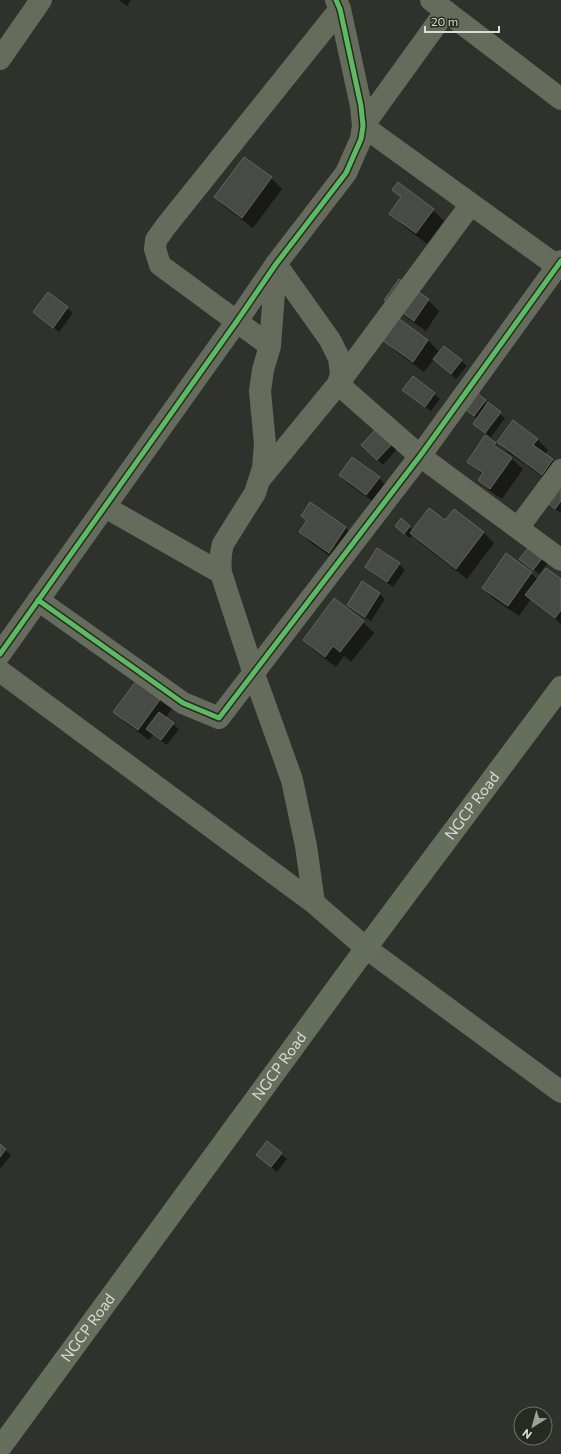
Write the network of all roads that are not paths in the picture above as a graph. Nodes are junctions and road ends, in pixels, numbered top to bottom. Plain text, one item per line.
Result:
1 (41, 0) edge
2 (338, 4) edge
3 (439, 6) edge
4 (0, 59) edge
5 (561, 98) edge
6 (363, 126) junction
7 (471, 204) junction
8 (559, 263) edge
9 (276, 264) junction
10 (237, 321) junction
11 (270, 346) junction
12 (338, 384) junction
13 (420, 456) junction
14 (561, 470) edge
15 (260, 479) junction
16 (105, 507) junction
17 (518, 528) junction
18 (561, 560) edge
19 (221, 573) junction
20 (38, 600) junction
21 (0, 654) edge
22 (0, 670) edge
23 (254, 674) junction
24 (561, 687) edge
25 (314, 903) junction
26 (366, 948) junction
27 (561, 1092) edge
28 (0, 1448) edge

1 - 4 street
2 - 6 street
2 - 10 street
3 - 5 street
3 - 6 street
6 - 7 street
6 - 9 street
7 - 8 street
7 - 12 street
8 - 13 street
9 - 10 street
9 - 11 street
9 - 12 street
10 - 11 street
10 - 16 street
11 - 15 street
12 - 13 street
12 - 15 street
13 - 17 street
13 - 23 street
14 - 17 street
15 - 19 street
16 - 19 street
16 - 20 street
17 - 18 street
19 - 23 street
20 - 21 street
20 - 23 street
22 - 25 street
23 - 25 street
24 - 26 main road, NGCP Road
25 - 26 street
26 - 27 street
26 - 28 main road, NGCP Road

